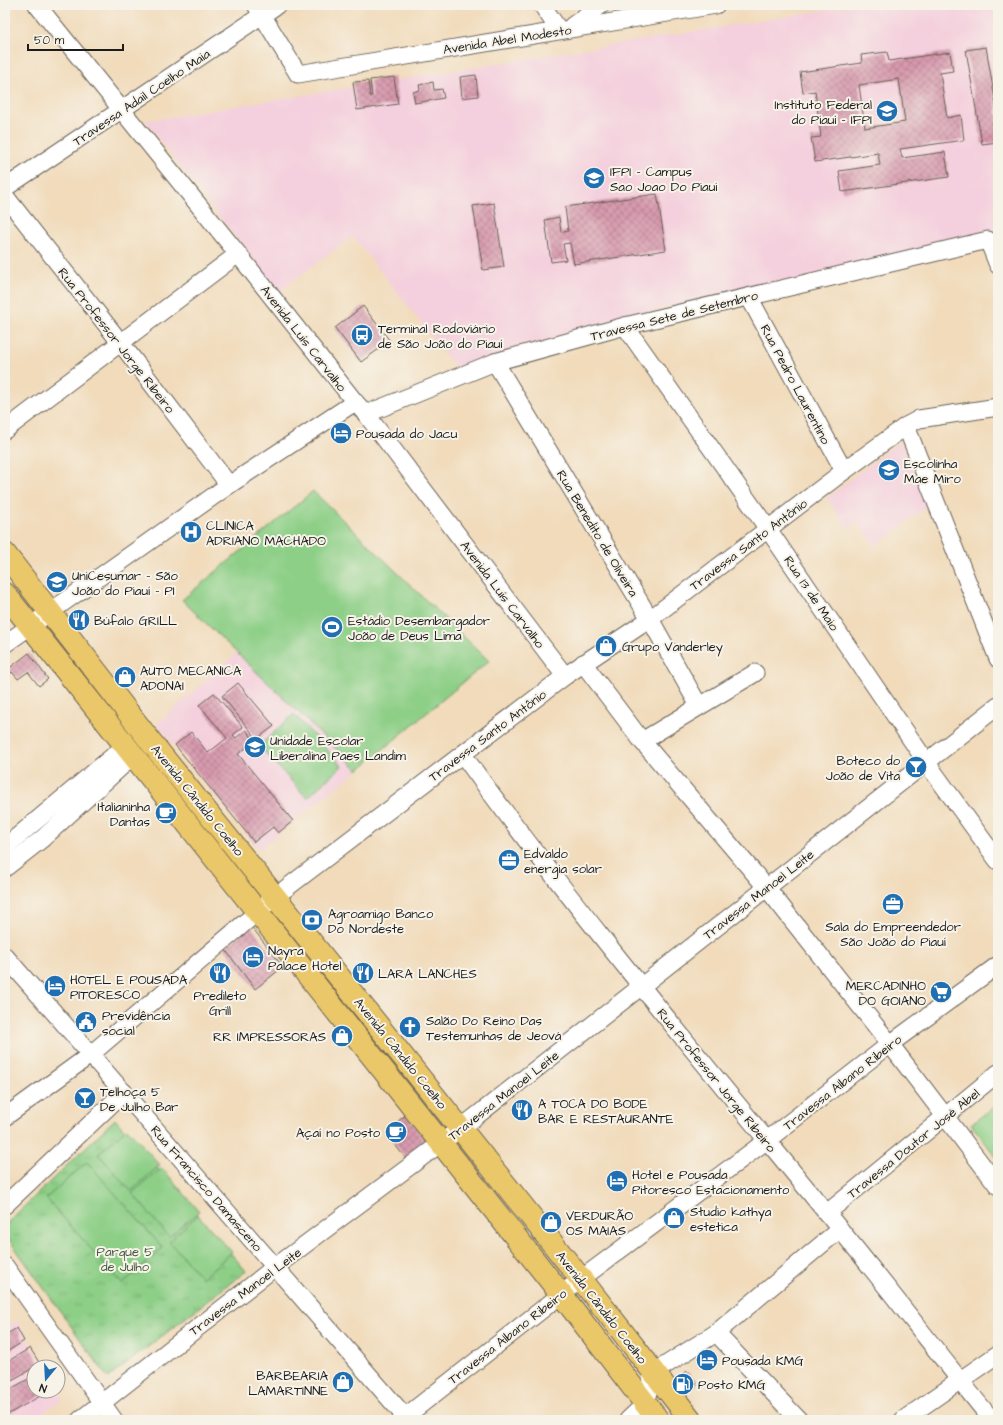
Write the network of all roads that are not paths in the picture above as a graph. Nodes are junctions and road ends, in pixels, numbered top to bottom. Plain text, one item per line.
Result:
1 (37, 5) edge
2 (277, 5) edge
3 (542, 5) edge
4 (601, 5) edge
5 (716, 5) edge
6 (259, 10) edge
7 (564, 29) junction
8 (122, 110) junction
9 (5, 188) edge
10 (5, 196) edge
11 (238, 254) junction
12 (998, 265) edge
13 (749, 296) junction
14 (625, 326) junction
15 (120, 342) junction
16 (495, 362) junction
17 (355, 402) junction
18 (998, 407) edge
19 (366, 414) junction
20 (906, 426) junction
21 (5, 430) edge
22 (844, 471) junction
23 (229, 485) junction
24 (768, 529) junction
25 (5, 554) edge
26 (5, 594) edge
27 (51, 612) junction
28 (650, 619) junction
29 (31, 626) junction
30 (5, 644) edge
31 (998, 659) edge
32 (583, 663) junction
33 (756, 673) dead end
34 (565, 676) junction
35 (699, 706) junction
36 (998, 706) edge
37 (642, 740) junction
38 (129, 751) junction
39 (462, 755) junction
40 (927, 763) junction
41 (32, 825) junction
42 (42, 839) junction
43 (5, 847) edge
44 (998, 861) edge
45 (5, 868) edge
46 (766, 887) junction
47 (276, 896) junction
48 (257, 910) junction
49 (5, 956) edge
50 (998, 965) edge
51 (641, 987) junction
52 (890, 1044) junction
53 (90, 1055) junction
54 (998, 1073) edge
55 (124, 1092) junction
56 (5, 1117) edge
57 (945, 1117) junction
58 (461, 1128) junction
59 (766, 1141) junction
60 (440, 1144) junction
61 (995, 1177) edge
62 (5, 1205) edge
63 (827, 1213) junction
64 (840, 1229) junction
65 (5, 1266) edge
66 (275, 1267) junction
67 (581, 1279) junction
68 (561, 1294) junction
69 (716, 1333) junction
70 (998, 1354) edge
71 (653, 1373) junction
72 (960, 1381) junction
73 (100, 1403) junction
74 (652, 1412) edge
75 (405, 1419) edge
76 (80, 1420) edge
77 (114, 1420) edge
78 (628, 1420) edge
79 (691, 1420) edge
80 (799, 1420) edge
81 (903, 1420) edge
82 (992, 1420) edge

1 - 8 street, Avenida Luís Carvalho
2 - 6 street, Travessa Adail Coelho Maia
3 - 7 street
4 - 7 street
5 - 7 street, Avenida Abel Modesto
6 - 7 street, Avenida Abel Modesto
6 - 8 street, Travessa Adail Coelho Maia
8 - 9 street, Travessa Adail Coelho Maia
8 - 11 street, Avenida Luís Carvalho
10 - 15 street, Rua Professor Jorge Ribeiro
11 - 15 street
11 - 17 street, Avenida Luís Carvalho
12 - 13 street, Travessa Sete de Setembro
13 - 14 street, Travessa Sete de Setembro
13 - 22 street, Rua Pedro Laurentino
14 - 16 street, Travessa Sete de Setembro
14 - 24 street, Rua 13 de Maio
15 - 21 street
15 - 23 street, Rua Professor Jorge Ribeiro
16 - 19 street, Travessa Sete de Setembro
16 - 28 street, Rua Benedito de Oliveira
17 - 19 street, Avenida Luís Carvalho
17 - 23 street
18 - 20 street, Travessa Santo Antônio
19 - 34 street, Avenida Luís Carvalho
20 - 22 street, Travessa Santo Antônio
20 - 31 street
22 - 24 street, Travessa Santo Antônio
23 - 27 street
24 - 28 street, Travessa Santo Antônio
24 - 40 street, Rua 13 de Maio
25 - 27 main road, Avenida Cândido Coelho
26 - 29 main road, Avenida Cândido Coelho
27 - 29 street
27 - 47 main road, Avenida Cândido Coelho
28 - 32 street, Travessa Santo Antônio
28 - 35 street, Rua Benedito de Oliveira
29 - 30 street
29 - 38 main road, Avenida Cândido Coelho
32 - 34 street, Travessa Santo Antônio
32 - 37 street
33 - 35 street
34 - 39 street, Travessa Santo Antônio
35 - 37 street
36 - 40 street, Travessa Manoel Leite
37 - 46 street
38 - 41 street
38 - 42 street
38 - 48 main road, Avenida Cândido Coelho
39 - 47 street, Travessa Santo Antônio
39 - 51 street, Rua Professor Jorge Ribeiro
40 - 44 street, Rua 13 de Maio
40 - 46 street, Travessa Manoel Leite
41 - 42 street
41 - 43 street
42 - 45 street
46 - 51 street, Travessa Manoel Leite
46 - 52 street
47 - 48 street, Travessa Santo Antônio
47 - 58 main road, Avenida Cândido Coelho
48 - 53 street, Travessa Santo Antônio
48 - 60 main road, Avenida Cândido Coelho
49 - 53 street, Rua Francisco Damasceno
50 - 52 street, Travessa Albano Ribeiro
51 - 58 street, Travessa Manoel Leite
51 - 59 street, Rua Professor Jorge Ribeiro
52 - 57 street
52 - 59 street, Travessa Albano Ribeiro
53 - 55 street, Rua Francisco Damasceno
53 - 56 street, Travessa Santo Antônio
54 - 57 street, Travessa Doutor José Abel
55 - 62 street
55 - 66 street, Rua Francisco Damasceno
57 - 61 street
57 - 63 street, Travessa Doutor José Abel
58 - 60 street, Travessa Manoel Leite
58 - 67 main road, Avenida Cândido Coelho
59 - 63 street, Rua Professor Jorge Ribeiro
59 - 67 street, Travessa Albano Ribeiro
60 - 66 street, Travessa Manoel Leite
60 - 68 main road, Avenida Cândido Coelho
63 - 64 street, Rua Professor Jorge Ribeiro
64 - 69 street
64 - 72 street, Rua Professor Jorge Ribeiro
65 - 73 street
66 - 73 street, Travessa Manoel Leite
66 - 75 street, Rua Francisco Damasceno
67 - 68 street, Travessa Albano Ribeiro
67 - 71 main road, Avenida Cândido Coelho
68 - 74 main road, Avenida Cândido Coelho
68 - 75 street, Travessa Albano Ribeiro
69 - 71 street
69 - 80 street
70 - 72 street
71 - 74 street
71 - 79 main road, Avenida Cândido Coelho
72 - 81 street
72 - 82 street, Rua Professor Jorge Ribeiro
73 - 76 street, Travessa Manoel Leite
73 - 77 street
74 - 78 street

